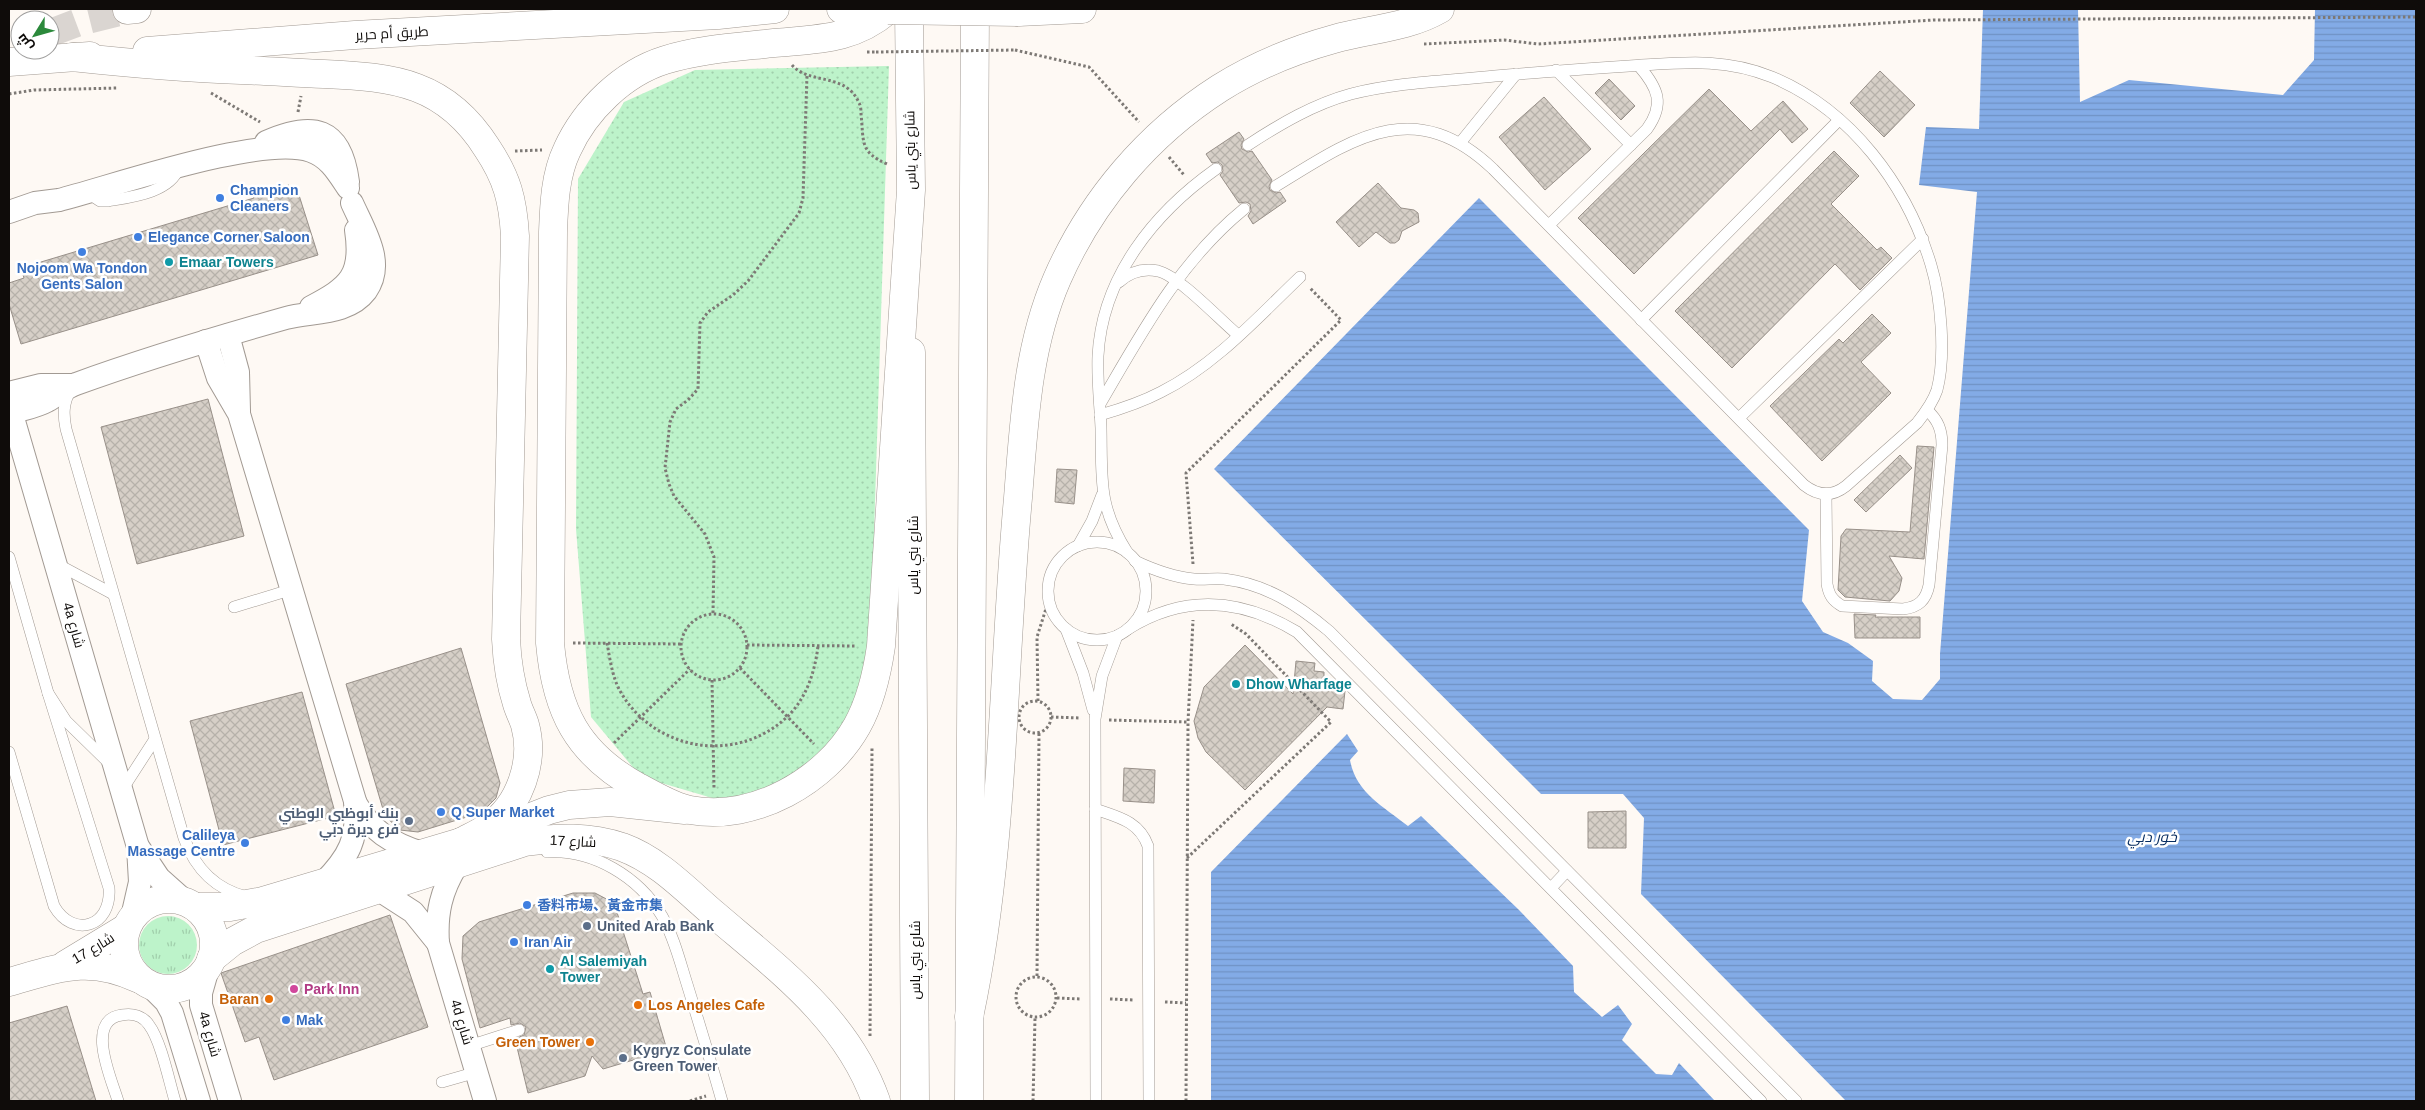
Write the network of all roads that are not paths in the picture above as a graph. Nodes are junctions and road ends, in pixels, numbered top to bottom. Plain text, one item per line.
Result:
1 (775, 9) edge
2 (841, 9) edge
3 (899, 9) edge
4 (975, 9) edge
5 (1082, 9) edge
6 (1440, 9) edge
7 (72, 57) junction
8 (9, 62) edge
9 (1639, 66) junction
10 (1556, 70) junction
11 (1516, 74) junction
12 (1839, 120) junction
13 (1460, 143) junction
14 (1248, 145) dead end
15 (1631, 145) junction
16 (243, 152) junction
17 (1216, 169) dead end
18 (911, 182) junction
19 (1276, 186) dead end
20 (350, 195) junction
21 (59, 200) junction
22 (1244, 209) dead end
23 (9, 212) edge
24 (9, 225) edge
25 (1549, 226) junction
26 (1924, 239) junction
27 (1300, 277) road end
28 (1175, 280) junction
29 (1117, 283) junction
30 (1642, 320) junction
31 (228, 335) junction
32 (1238, 335) junction
33 (206, 342) junction
34 (73, 384) junction
35 (10, 403) edge
36 (1100, 410) junction
37 (1927, 410) junction
38 (239, 414) junction
39 (1739, 418) junction
40 (1826, 494) junction
41 (1102, 495) junction
42 (1078, 546) junction
43 (1127, 552) junction
44 (9, 558) edge
45 (1136, 561) junction
46 (56, 563) junction
47 (292, 589) junction
48 (113, 594) junction
49 (234, 607) dead end
50 (1066, 629) junction
51 (1128, 629) junction
52 (1117, 636) junction
53 (48, 693) junction
54 (1095, 719) junction
55 (155, 739) junction
56 (9, 752) edge
57 (119, 780) junction
58 (355, 801) junction
59 (1095, 809) junction
60 (702, 811) junction
61 (138, 847) junction
62 (422, 854) junction
63 (466, 855) junction
64 (1567, 871) junction
65 (323, 883) junction
66 (1551, 888) junction
67 (379, 890) junction
68 (264, 901) junction
69 (191, 905) junction
70 (129, 923) junction
71 (438, 943) junction
72 (210, 962) junction
73 (59, 969) junction
74 (9, 982) edge
75 (144, 982) junction
76 (969, 1018) junction
77 (519, 1030) dead end
78 (469, 1046) junction
79 (476, 1072) junction
80 (442, 1082) dead end
81 (118, 1101) edge
82 (175, 1101) edge
83 (199, 1101) edge
84 (230, 1101) edge
85 (485, 1101) edge
86 (722, 1101) edge
87 (876, 1101) edge
88 (915, 1101) edge
89 (969, 1101) edge
90 (1096, 1101) edge
91 (1149, 1101) edge
92 (1761, 1101) edge
93 (1796, 1101) edge

1 - 7 main road, طريق أم حرير
2 - 3 main road
3 - 5 main road, bridge
3 - 18 main road, شارع بني ياس
3 - 60 main road
4 - 76 main road
6 - 76 main road
7 - 8 main road, طريق أم حرير
7 - 63 main road
9 - 10 lane
9 - 12 lane
9 - 15 lane
10 - 11 lane
10 - 15 lane
11 - 13 lane
11 - 14 lane
12 - 26 lane
12 - 30 lane
13 - 19 lane
13 - 25 lane
15 - 25 lane
16 - 20 street
16 - 20 street
16 - 21 street
17 - 29 lane
18 - 60 main road, شارع 17
18 - 88 main road, شارع بني ياس
20 - 31 street
21 - 23 street
21 - 24 street
22 - 28 lane
25 - 30 lane
26 - 37 lane
26 - 39 lane
27 - 32 lane
28 - 29 lane
28 - 32 lane
28 - 36 lane
29 - 36 lane
30 - 39 lane
31 - 33 street
31 - 38 street
32 - 36 lane
33 - 34 street
33 - 38 street
34 - 35 street
34 - 48 lane
35 - 46 street, 4a شارع
36 - 41 lane
37 - 40 lane
37 - 40 lane
38 - 47 street
39 - 40 lane
41 - 42 lane
41 - 43 lane
42 - 43 lane
42 - 50 lane
43 - 45 lane
44 - 53 lane
45 - 51 lane
45 - 64 lane
46 - 48 lane
46 - 57 street, 4a شارع
47 - 49 lane
47 - 58 street
48 - 55 lane
50 - 52 lane
50 - 54 lane
51 - 52 lane
51 - 66 lane
52 - 54 lane
53 - 56 lane
53 - 57 lane
54 - 59 lane
55 - 57 lane
55 - 68 lane
57 - 61 street, 4a شارع
58 - 62 street
58 - 65 street
59 - 90 lane
59 - 91 lane
60 - 63 main road, شارع 17
61 - 69 street, 4a شارع
61 - 70 street, 4a شارع
62 - 63 main road, شارع 17
62 - 65 main road, شارع 17
63 - 67 main road, شارع 17
63 - 71 street, 4d شارع
63 - 86 lane
63 - 87 main road, شارع 17
64 - 66 lane
64 - 93 lane
65 - 68 main road, شارع 17
66 - 92 lane
67 - 71 street, 4d شارع
67 - 72 main road, شارع 17
68 - 69 main road, شارع 17
69 - 70 main road
69 - 72 main road
70 - 73 main road, شارع 17
70 - 75 main road
71 - 78 street, 4d شارع
72 - 75 main road
72 - 84 street, 4a شارع
73 - 74 main road, شارع 17
73 - 75 main road, شارع 17
75 - 83 street
76 - 89 main road
77 - 78 lane
78 - 79 street, 4d شارع
79 - 80 lane
79 - 85 street, 4d شارع
81 - 82 lane

